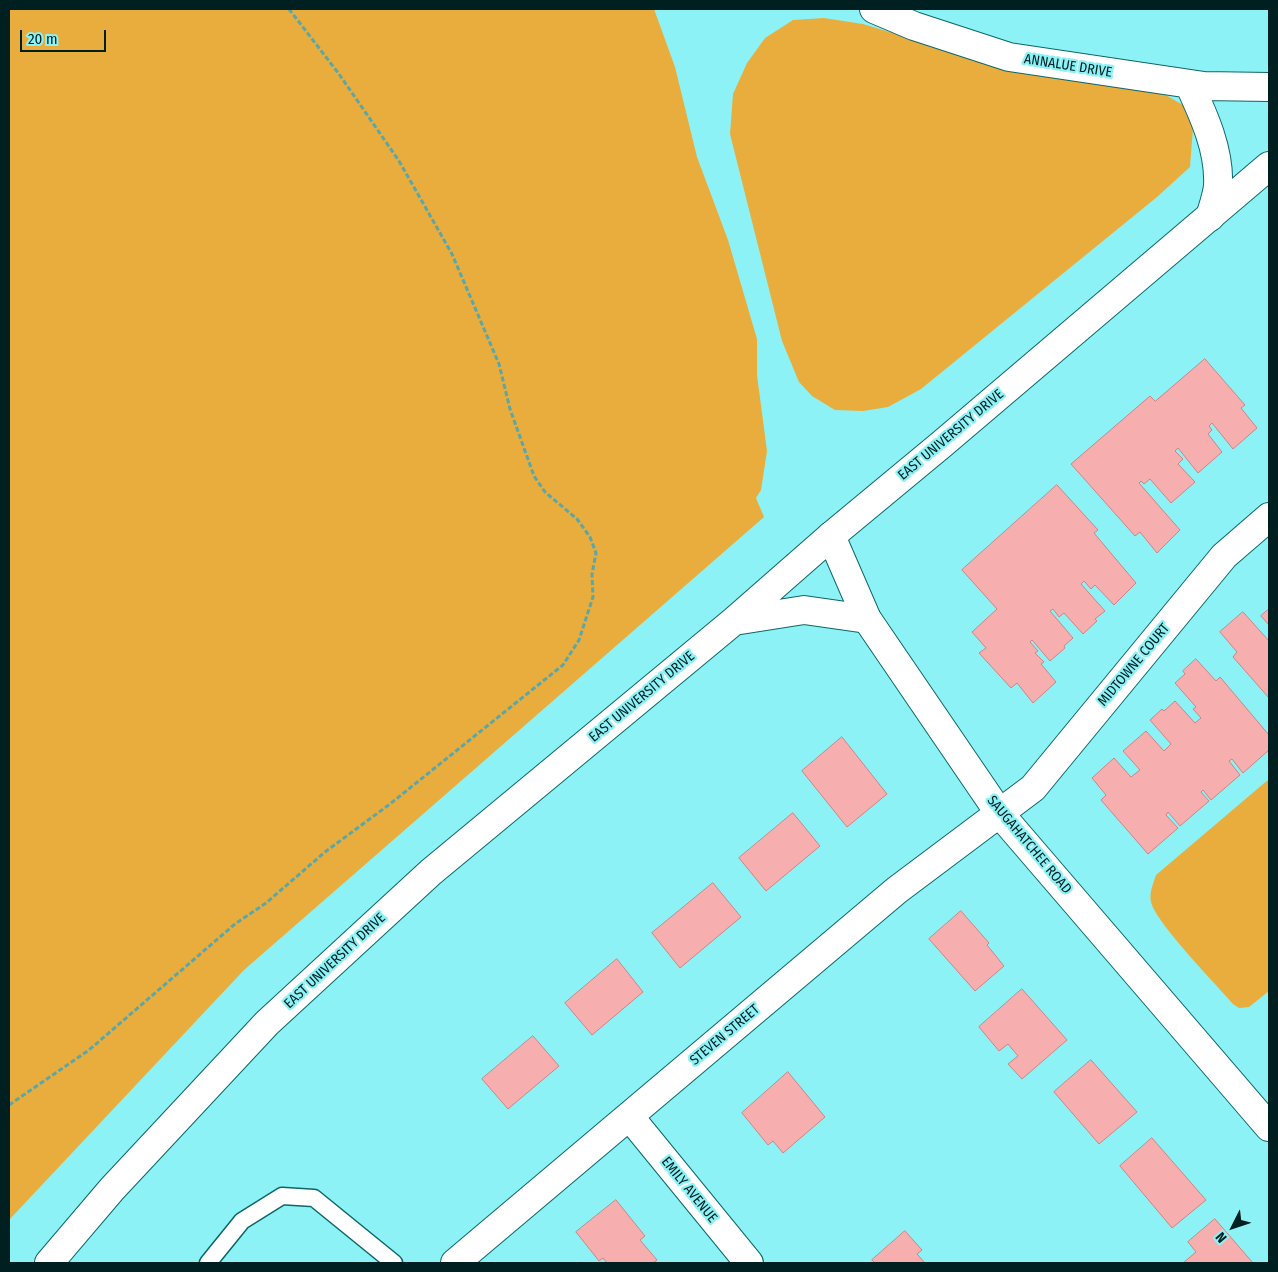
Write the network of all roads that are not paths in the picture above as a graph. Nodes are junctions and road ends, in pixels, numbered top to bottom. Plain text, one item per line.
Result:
1 (874, 9) edge
2 (1190, 84) junction
3 (1269, 87) edge
4 (1269, 166) edge
5 (1210, 217) junction
6 (1269, 517) edge
7 (830, 536) junction
8 (867, 619) junction
9 (734, 621) junction
10 (1000, 814) junction
11 (630, 1116) junction
12 (1269, 1127) edge
13 (49, 1263) edge
14 (208, 1263) edge
15 (394, 1263) edge
16 (455, 1263) edge
17 (749, 1263) edge

1 - 2 street, ANNALUE DRIVE
2 - 3 street, ANNALUE DRIVE
2 - 5 street
4 - 5 street, EAST UNIVERSITY DRIVE
5 - 7 street, EAST UNIVERSITY DRIVE
6 - 10 street, MIDTOWNE COURT
7 - 8 street, SAUGAHATCHEE ROAD
7 - 9 street, EAST UNIVERSITY DRIVE
8 - 9 street
8 - 10 street, SAUGAHATCHEE ROAD
9 - 13 street, EAST UNIVERSITY DRIVE
10 - 11 street, STEVEN STREET
10 - 12 street, SAUGAHATCHEE ROAD
11 - 16 street, STEVEN STREET
11 - 17 street, EMILY AVENUE
14 - 15 lane

